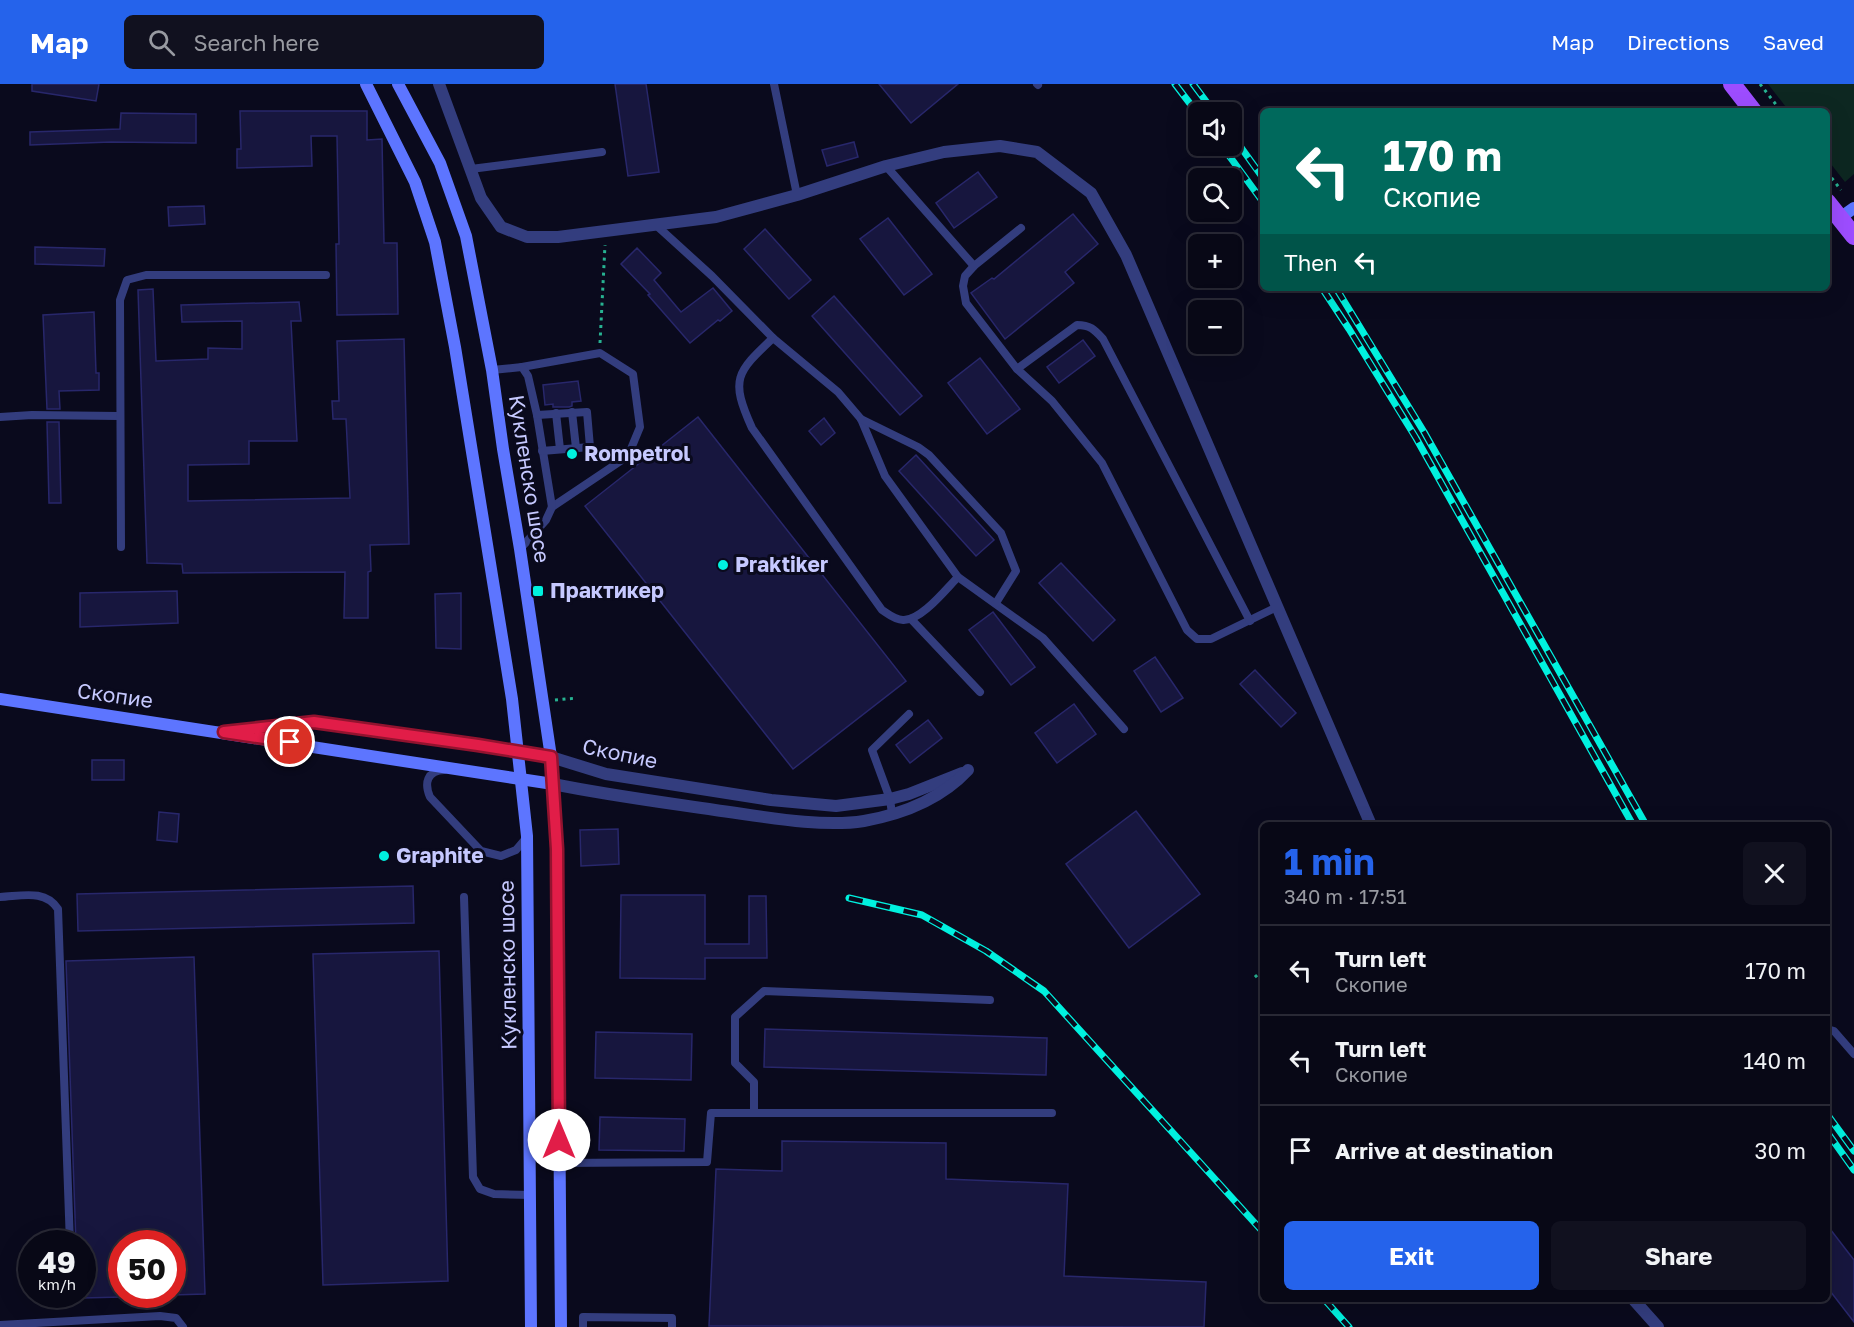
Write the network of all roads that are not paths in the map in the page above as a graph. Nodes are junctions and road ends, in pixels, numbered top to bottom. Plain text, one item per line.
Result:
1 (366, 84) edge
2 (398, 84) edge
3 (439, 84) edge
4 (774, 84) edge
5 (1732, 84) edge
6 (1751, 108) edge
7 (602, 152) dead end
8 (886, 166) junction
9 (471, 169) junction
10 (797, 195) junction
11 (1834, 196) edge
12 (1847, 213) edge
13 (657, 226) junction
14 (1021, 228) dead end
15 (1854, 236) edge
16 (974, 266) junction
17 (326, 275) dead end
18 (773, 338) junction
19 (522, 367) junction
20 (1017, 369) junction
21 (492, 370) junction
22 (572, 412) junction
23 (556, 413) junction
24 (537, 415) junction
25 (119, 416) junction
26 (0, 417) edge
27 (861, 418) junction
28 (576, 448) junction
29 (560, 449) junction
30 (542, 451) junction
31 (552, 507) junction
32 (121, 546) dead end
33 (520, 549) junction
34 (958, 577) junction
35 (996, 603) junction
36 (1277, 607) junction
37 (911, 619) junction
38 (1250, 621) junction
39 (981, 692) dead end
40 (0, 699) edge
41 (909, 714) dead end
42 (1124, 729) dead end
43 (224, 732) junction
44 (518, 751) junction
45 (551, 757) junction
46 (464, 769) junction
47 (522, 779) junction
48 (553, 784) junction
49 (749, 796) junction
50 (890, 799) junction
51 (745, 814) junction
52 (892, 814) junction
53 (1370, 822) edge
54 (527, 836) junction
55 (0, 897) edge
56 (464, 897) dead end
57 (990, 1000) dead end
58 (1830, 1029) edge
59 (1854, 1054) edge
60 (754, 1113) junction
61 (1052, 1113) dead end
62 (559, 1163) junction
63 (531, 1195) junction
64 (69, 1230) edge
65 (1636, 1302) edge
66 (0, 1325) edge
67 (183, 1327) edge
68 (531, 1327) edge
69 (561, 1327) edge
70 (583, 1327) edge
71 (672, 1327) edge
72 (1658, 1327) edge

1 - 44 main road, Кукленско шосе
2 - 21 main road, Кукленско шосе
3 - 9 street
4 - 10 lane
5 - 6 main road
7 - 9 lane
8 - 10 street
8 - 16 lane
8 - 36 street
9 - 13 street
10 - 13 street
11 - 12 main road
12 - 15 main road
13 - 18 lane
14 - 16 lane
16 - 20 lane
17 - 25 lane
18 - 27 lane
18 - 37 lane
19 - 21 lane
19 - 24 lane
19 - 31 lane
20 - 38 lane
20 - 38 lane
21 - 33 main road, Кукленско шосе
22 - 23 lane
22 - 28 lane
22 - 28 lane
23 - 24 lane
23 - 29 lane
24 - 30 lane
25 - 26 lane
25 - 32 lane
27 - 34 lane
27 - 35 lane
28 - 29 lane
29 - 30 lane
30 - 31 lane
31 - 33 lane
33 - 45 main road, Кукленско шосе
34 - 35 lane
34 - 37 lane
35 - 42 lane
36 - 38 lane
36 - 53 street
37 - 39 lane
40 - 43 main road, Скопие
41 - 50 lane
43 - 44 main road, Скопие
43 - 46 main road, Скопие
44 - 45 main road, Скопие
44 - 47 main road, Кукленско шосе
45 - 48 main road, Кукленско шосе
45 - 49 street, Скопие
46 - 47 main road, Скопие
46 - 54 lane
47 - 48 main road, Скопие
47 - 54 main road, Кукленско шосе
48 - 51 street
48 - 62 main road, Кукленско шосе
49 - 50 street, Скопие
49 - 51 street
50 - 52 lane
50 - 52 street, Скопие
51 - 52 street
54 - 63 main road, Кукленско шосе
55 - 64 lane
56 - 63 lane
57 - 60 lane
58 - 59 lane
60 - 61 lane
60 - 62 lane
62 - 69 main road, Кукленско шосе
63 - 68 main road, Кукленско шосе
65 - 72 street
66 - 67 lane
70 - 71 lane

